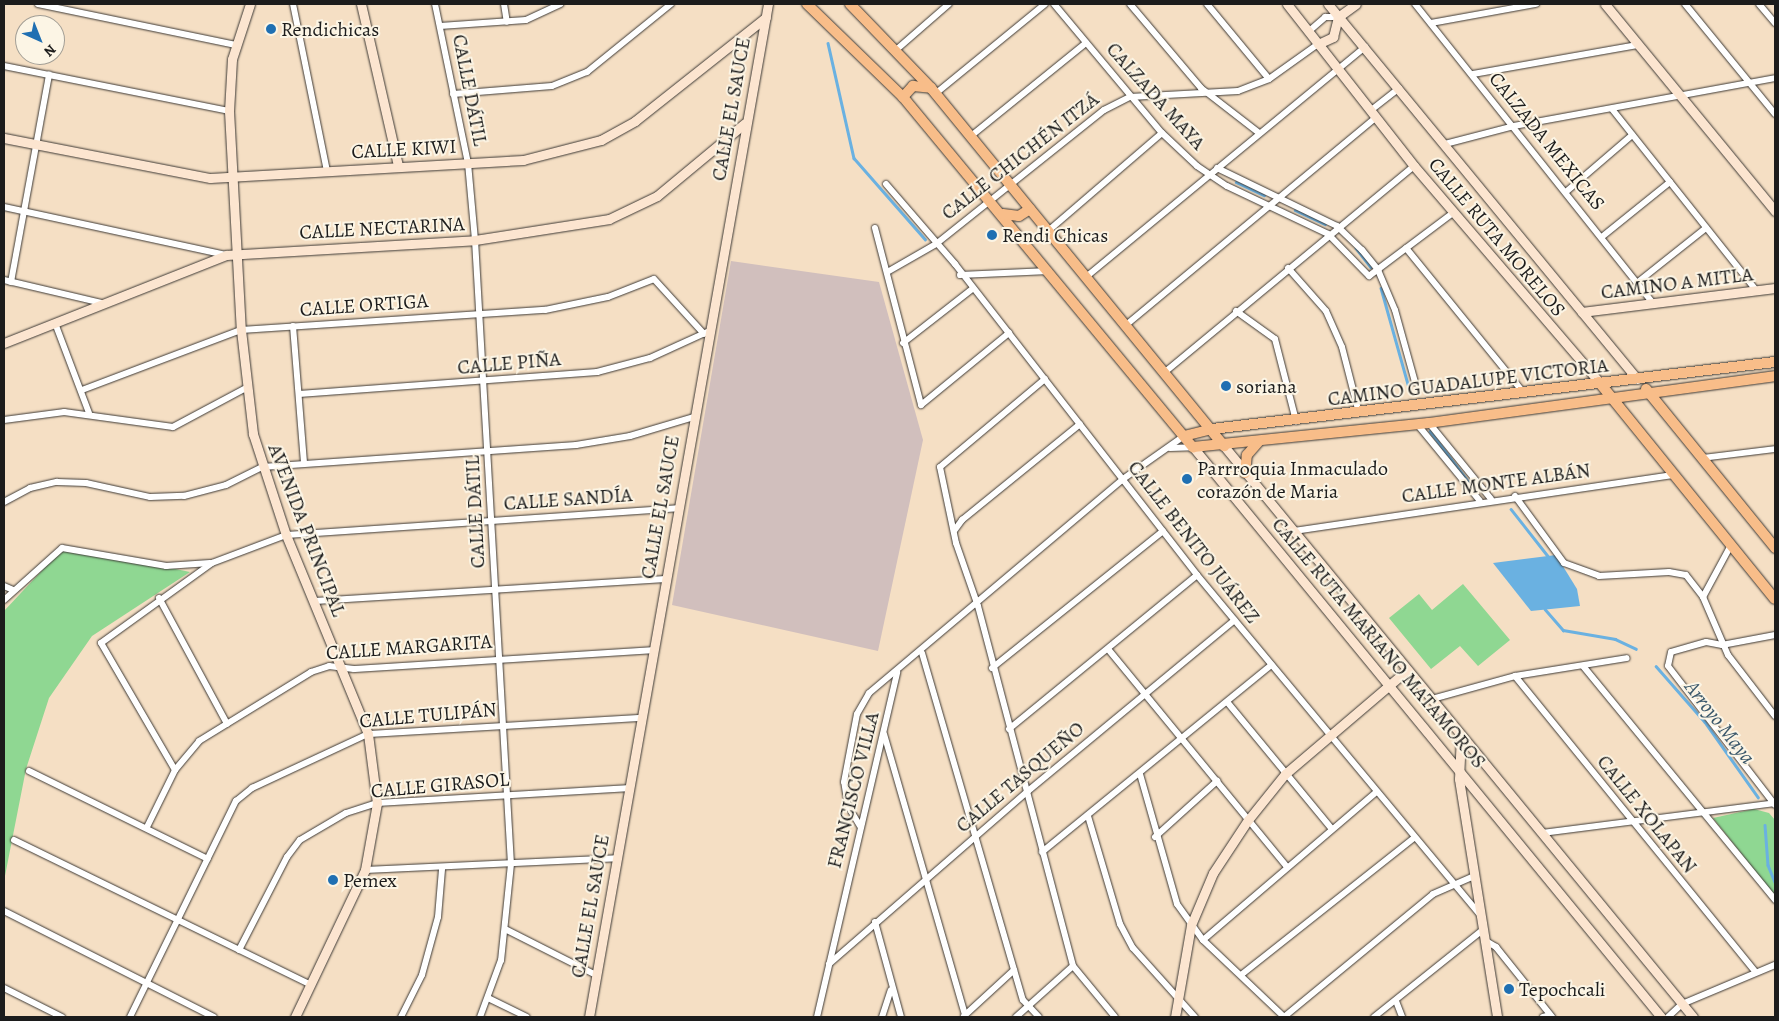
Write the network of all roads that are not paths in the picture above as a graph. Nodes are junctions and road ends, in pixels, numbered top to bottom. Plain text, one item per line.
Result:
1 (38, 4) edge
2 (250, 4) edge
3 (293, 4) edge
4 (362, 4) edge
5 (435, 4) edge
6 (504, 4) edge
7 (561, 4) edge
8 (671, 4) edge
9 (768, 4) edge
10 (807, 4) edge
11 (949, 4) edge
12 (1045, 4) edge
13 (1054, 4) edge
14 (1130, 4) edge
15 (1207, 4) edge
16 (1287, 4) edge
17 (1328, 4) edge
18 (1356, 4) edge
19 (1415, 4) edge
20 (1536, 4) edge
21 (1605, 4) edge
22 (1685, 4) edge
23 (1759, 4) edge
24 (67, 6) edge
25 (854, 6) edge
26 (766, 17) junction
27 (1338, 17) junction
28 (507, 22) junction
29 (1431, 23) junction
30 (1775, 23) edge
31 (440, 26) junction
32 (1308, 32) junction
33 (1086, 43) junction
34 (1318, 44) junction
35 (236, 45) junction
36 (1637, 45) junction
37 (1365, 47) junction
38 (896, 50) junction
39 (4, 66) edge
40 (1337, 68) junction
41 (49, 74) junction
42 (1473, 74) junction
43 (1775, 78) edge
44 (1269, 80) junction
45 (1750, 83) junction
46 (1399, 88) junction
47 (1204, 90) junction
48 (933, 91) junction
49 (453, 94) junction
50 (1682, 96) junction
51 (903, 97) junction
52 (1130, 97) junction
53 (1612, 109) junction
54 (229, 111) junction
55 (1775, 114) edge
56 (1372, 115) junction
57 (744, 123) junction
58 (1514, 126) junction
59 (1258, 132) junction
60 (1162, 134) junction
61 (1632, 134) junction
62 (971, 136) junction
63 (4, 138) edge
64 (1445, 144) junction
65 (37, 145) junction
66 (468, 163) junction
67 (398, 166) junction
68 (1414, 166) junction
69 (1217, 168) junction
70 (327, 171) junction
71 (234, 176) junction
72 (1209, 176) junction
73 (1670, 182) junction
74 (886, 184) dead end
75 (1011, 185) junction
76 (1567, 191) junction
77 (1279, 198) junction
78 (992, 200) junction
79 (1269, 206) junction
80 (4, 207) edge
81 (1030, 209) junction
82 (24, 211) junction
83 (1775, 211) edge
84 (1453, 213) junction
85 (1003, 214) junction
86 (1337, 226) junction
87 (875, 228) dead end
88 (1706, 228) junction
89 (1048, 231) junction
90 (1328, 234) junction
91 (1602, 236) junction
92 (476, 240) junction
93 (936, 244) junction
94 (1406, 248) junction
95 (236, 254) junction
96 (226, 255) junction
97 (1288, 268) junction
98 (1378, 270) junction
99 (889, 271) junction
100 (1050, 271) junction
101 (960, 275) junction
102 (1086, 277) junction
103 (4, 280) edge
104 (11, 282) junction
105 (1638, 282) junction
106 (1775, 288) edge
107 (972, 289) junction
108 (1756, 290) junction
109 (1651, 301) junction
110 (102, 303) junction
111 (1236, 311) junction
112 (1582, 312) junction
113 (479, 314) junction
114 (55, 323) junction
115 (1126, 325) junction
116 (293, 326) junction
117 (713, 328) junction
118 (241, 330) junction
119 (1009, 333) junction
120 (704, 334) junction
121 (4, 343) edge
122 (904, 343) junction
123 (1775, 362) edge
124 (1164, 372) junction
125 (1775, 376) edge
126 (1045, 379) junction
127 (1637, 379) junction
128 (483, 382) junction
129 (1414, 382) dead end
130 (1600, 382) junction
131 (246, 388) junction
132 (82, 390) junction
133 (1523, 392) junction
134 (1649, 392) junction
135 (299, 394) junction
136 (1611, 398) junction
137 (89, 413) junction
138 (1360, 414) junction
139 (694, 417) junction
140 (4, 420) edge
141 (1296, 421) junction
142 (1429, 423) junction
143 (1080, 424) junction
144 (1417, 424) junction
145 (1212, 429) junction
146 (1184, 436) junction
147 (1258, 442) junction
148 (1224, 446) junction
149 (1193, 447) junction
150 (1170, 448) junction
151 (1775, 449) edge
152 (488, 450) junction
153 (1702, 458) junction
154 (304, 463) junction
155 (262, 467) junction
156 (1245, 473) junction
157 (1673, 475) junction
158 (1123, 479) junction
159 (1515, 496) junction
160 (1491, 499) junction
161 (1480, 501) junction
162 (4, 502) edge
163 (678, 508) junction
164 (492, 521) junction
165 (1163, 530) junction
166 (954, 531) junction
167 (1294, 531) junction
168 (286, 535) junction
169 (1731, 545) junction
170 (1775, 548) edge
171 (212, 563) junction
172 (1197, 575) junction
173 (666, 579) junction
174 (4, 586) edge
175 (496, 588) junction
176 (13, 590) junction
177 (1703, 597) junction
178 (158, 598) junction
179 (1775, 599) edge
180 (4, 600) edge
181 (314, 601) junction
182 (978, 606) junction
183 (1235, 620) junction
184 (1775, 635) edge
185 (1722, 645) junction
186 (1108, 649) junction
187 (652, 650) junction
188 (922, 653) junction
189 (499, 657) junction
190 (1627, 658) dead end
191 (1271, 665) junction
192 (1584, 666) junction
193 (342, 668) junction
194 (992, 668) junction
195 (1408, 670) junction
196 (897, 672) junction
197 (1514, 676) junction
198 (1390, 685) junction
199 (1145, 694) junction
200 (1432, 699) junction
201 (1228, 703) junction
202 (1775, 716) edge
203 (640, 718) junction
204 (227, 724) junction
205 (503, 724) junction
206 (1009, 729) junction
207 (884, 733) junction
208 (1330, 733) junction
209 (368, 734) junction
210 (1461, 735) junction
211 (1182, 739) junction
212 (1458, 766) junction
213 (175, 770) junction
214 (29, 771) dead end
215 (1140, 774) junction
216 (1285, 774) junction
217 (1217, 781) junction
218 (626, 788) junction
219 (1028, 791) junction
220 (1376, 792) junction
221 (508, 795) junction
222 (378, 803) junction
223 (1775, 804) edge
224 (1703, 810) junction
225 (1088, 816) junction
226 (1631, 819) junction
227 (1248, 820) junction
228 (860, 826) junction
229 (147, 827) junction
230 (1332, 829) junction
231 (1542, 833) junction
232 (976, 835) junction
233 (1155, 837) junction
234 (1414, 838) junction
235 (14, 840) dead end
236 (1042, 852) junction
237 (617, 858) junction
238 (208, 859) junction
239 (511, 864) junction
240 (1287, 867) junction
241 (442, 869) junction
242 (365, 870) junction
243 (1474, 876) junction
244 (927, 877) junction
245 (1453, 886) junction
246 (1775, 900) edge
247 (4, 912) edge
248 (1481, 916) junction
249 (177, 920) junction
250 (875, 922) junction
251 (1191, 925) junction
252 (1484, 928) junction
253 (507, 930) junction
254 (1203, 940) junction
255 (1486, 941) junction
256 (239, 950) junction
257 (829, 964) junction
258 (1775, 965) edge
259 (1073, 966) junction
260 (1014, 970) junction
261 (1755, 972) junction
262 (596, 975) junction
263 (1241, 976) junction
264 (146, 983) junction
265 (311, 985) junction
266 (4, 988) edge
267 (891, 989) junction
268 (488, 998) junction
269 (1176, 999) junction
270 (1396, 1000) junction
271 (1682, 1004) junction
272 (1027, 1006) junction
273 (964, 1016) edge
274 (1552, 1016) edge
275 (62, 1017) edge
276 (130, 1017) edge
277 (214, 1017) edge
278 (295, 1017) edge
279 (401, 1017) edge
280 (480, 1017) edge
281 (527, 1017) edge
282 (589, 1017) edge
283 (817, 1017) edge
284 (882, 1017) edge
285 (901, 1017) edge
286 (1016, 1017) edge
287 (1039, 1017) edge
288 (1115, 1017) edge
289 (1175, 1017) edge
290 (1195, 1017) edge
291 (1284, 1017) edge
292 (1374, 1017) edge
293 (1402, 1017) edge
294 (1497, 1017) edge
295 (1543, 1017) edge
296 (1661, 1017) edge
297 (1668, 1017) edge
298 (1693, 1017) edge

1 - 24 street
2 - 35 street, AVENIDA PRINCIPAL
3 - 70 street
4 - 67 street
5 - 31 street, CALLE DÁTIL
6 - 28 street
7 - 28 street
8 - 49 street
9 - 26 street, CALLE EL SAUCE
10 - 51 main road, CALLE RUTA MARIANO MATAMOROS
11 - 38 street
12 - 48 street
13 - 33 street, CALZADA MAYA
14 - 47 street
15 - 44 street
16 - 32 street, CALLE RUTA MORELOS
17 - 27 street, CALLE RUTA MORELOS
18 - 27 street, CALLE CHICHÉN ITZÁ
19 - 29 street, CALZADA MEXICAS
20 - 29 street
21 - 36 street
22 - 45 street
23 - 30 street
24 - 35 street
25 - 38 main road, CALLE RUTA MARIANO MATAMOROS
26 - 57 street, CALLE EL SAUCE
26 - 66 street, CALLE KIWI
27 - 32 street
27 - 34 street, CALLE CHICHÉN ITZÁ
27 - 37 street, CALLE RUTA MORELOS
28 - 31 street
29 - 42 street, CALZADA MEXICAS
31 - 49 street, CALLE DÁTIL
32 - 34 street, CALLE RUTA MORELOS
33 - 52 street, CALZADA MAYA
33 - 62 street
34 - 40 street, CALLE RUTA MORELOS
34 - 44 street, CALLE CHICHÉN ITZÁ
35 - 54 street, AVENIDA PRINCIPAL
36 - 42 street
36 - 50 street
37 - 40 street
37 - 46 street, CALLE RUTA MORELOS
38 - 48 main road, CALLE RUTA MARIANO MATAMOROS
39 - 41 street
40 - 56 street, CALLE RUTA MORELOS
40 - 59 street
41 - 54 street
41 - 65 street
42 - 58 street, CALZADA MEXICAS
43 - 45 street
44 - 47 street, CALLE CHICHÉN ITZÁ
45 - 50 street
45 - 55 street
46 - 56 street
46 - 64 street, CALLE RUTA MORELOS
47 - 52 street, CALLE CHICHÉN ITZÁ
47 - 59 street
48 - 51 main road
48 - 62 main road, CALLE RUTA MARIANO MATAMOROS
49 - 66 street, CALLE DÁTIL
50 - 53 street
50 - 83 street
51 - 78 main road, CALLE RUTA MARIANO MATAMOROS
52 - 60 street, CALZADA MAYA
52 - 75 street, CALLE CHICHÉN ITZÁ
53 - 58 street
53 - 61 street
54 - 71 street, AVENIDA PRINCIPAL
56 - 68 street, CALLE RUTA MORELOS
56 - 77 street
57 - 92 street, CALLE NECTARINA
57 - 117 street, CALLE EL SAUCE
58 - 64 street
58 - 76 street, CALZADA MEXICAS
59 - 69 street
60 - 72 street, CALZADA MAYA
60 - 89 street
61 - 73 street
61 - 76 street
62 - 75 main road, CALLE RUTA MARIANO MATAMOROS
63 - 65 street, CALLE KIWI
64 - 112 street, CALLE RUTA MORELOS
65 - 71 street, CALLE KIWI
65 - 82 street
66 - 67 street, CALLE KIWI
66 - 92 street, CALLE DÁTIL
67 - 70 street, CALLE KIWI
68 - 84 street, CALLE RUTA MORELOS
68 - 86 street
69 - 72 street
69 - 77 street, CALZADA MAYA
70 - 71 street, CALLE KIWI
71 - 95 street, AVENIDA PRINCIPAL
72 - 79 street, CALZADA MAYA
72 - 102 street
73 - 88 street
73 - 91 street
74 - 93 street, CALLE BENITO JUÁREZ
75 - 78 street, CALLE CHICHÉN ITZÁ
75 - 81 main road, CALLE RUTA MARIANO MATAMOROS
76 - 91 street, CALZADA MEXICAS
77 - 79 street
77 - 86 street, CALZADA MAYA
78 - 85 main road, CALLE RUTA MARIANO MATAMOROS
78 - 93 street, CALLE CHICHÉN ITZÁ
79 - 90 street, CALZADA MAYA
79 - 115 street
80 - 82 street
81 - 85 main road
81 - 89 main road, CALLE RUTA MARIANO MATAMOROS
82 - 96 street
82 - 104 street
84 - 94 street
84 - 130 street, CALLE RUTA MORELOS
85 - 100 main road, CALLE RUTA MARIANO MATAMOROS
86 - 90 street
86 - 98 street, CALZADA MAYA
87 - 99 street
88 - 105 street
88 - 108 street
89 - 102 main road, CALLE RUTA MARIANO MATAMOROS
90 - 97 street
90 - 98 street, CALZADA MAYA
91 - 105 street, CALZADA MEXICAS
92 - 95 street, CALLE NECTARINA
92 - 113 street, CALLE DÁTIL
93 - 99 street, CALLE CHICHÉN ITZÁ
93 - 101 street, CALLE BENITO JUÁREZ
94 - 98 street
94 - 133 street
95 - 96 street, CALLE NECTARINA
95 - 118 street, AVENIDA PRINCIPAL
96 - 110 street, CALLE NECTARINA
97 - 111 street
97 - 138 street
98 - 129 street, CALZADA MAYA
99 - 122 street
100 - 101 street
100 - 146 main road, CALLE RUTA MARIANO MATAMOROS
101 - 107 street, CALLE BENITO JUÁREZ
102 - 115 main road, CALLE RUTA MARIANO MATAMOROS
103 - 104 street
104 - 110 street
105 - 109 street, CALZADA MEXICAS
106 - 108 street, CAMINO A MITLA
107 - 119 street, CALLE BENITO JUÁREZ
107 - 122 street
108 - 109 street, CAMINO A MITLA
109 - 112 street, CAMINO A MITLA
110 - 114 street, CALLE NECTARINA
111 - 124 street
111 - 141 street
112 - 127 street, CALLE RUTA MORELOS
113 - 116 street, CALLE ORTIGA
113 - 120 street, CALLE ORTIGA
113 - 128 street, CALLE DÁTIL
114 - 121 street, CALLE NECTARINA
114 - 132 street
115 - 124 main road, CALLE RUTA MARIANO MATAMOROS
116 - 118 street, CALLE ORTIGA
116 - 135 street
117 - 120 street, CALLE PIÑA
117 - 139 street, CALLE EL SAUCE
118 - 131 street, AVENIDA PRINCIPAL
118 - 132 street, CALLE ORTIGA
119 - 122 street
119 - 126 street, CALLE BENITO JUÁREZ
120 - 128 street, CALLE PIÑA
123 - 127 main road, CAMINO GUADALUPE VICTORIA
124 - 145 main road, CALLE RUTA MARIANO MATAMOROS
125 - 134 main road, CAMINO GUADALUPE VICTORIA
126 - 143 street, CALLE BENITO JUÁREZ
126 - 166 street
127 - 130 main road, CAMINO GUADALUPE VICTORIA
127 - 134 main road
128 - 135 street, CALLE PIÑA
128 - 152 street, CALLE DÁTIL
130 - 133 main road, CAMINO GUADALUPE VICTORIA
130 - 136 main road
131 - 137 street
131 - 155 street, AVENIDA PRINCIPAL
132 - 137 street
133 - 138 main road, CAMINO GUADALUPE VICTORIA
134 - 136 main road, CAMINO GUADALUPE VICTORIA
134 - 153 main road
135 - 154 street
136 - 142 main road, CAMINO GUADALUPE VICTORIA
136 - 157 main road
137 - 140 street
138 - 141 main road, CAMINO GUADALUPE VICTORIA
139 - 152 street
139 - 163 street, CALLE EL SAUCE
141 - 145 main road, CAMINO GUADALUPE VICTORIA
142 - 144 main road, CAMINO GUADALUPE VICTORIA
142 - 160 street
143 - 158 street, CALLE BENITO JUÁREZ
143 - 166 street
144 - 147 main road, CAMINO GUADALUPE VICTORIA
144 - 161 street
145 - 146 main road, CAMINO GUADALUPE VICTORIA
145 - 148 main road, CALLE RUTA MARIANO MATAMOROS
146 - 149 main road, CALLE RUTA MARIANO MATAMOROS
146 - 150 street, CAMINO GUADALUPE VICTORIA
147 - 148 main road, CAMINO GUADALUPE VICTORIA
147 - 156 main road
148 - 149 main road, CAMINO GUADALUPE VICTORIA
148 - 156 street, CALLE RUTA MARIANO MATAMOROS
149 - 150 street, CAMINO GUADALUPE VICTORIA
149 - 198 street, CALLE RUTA MARIANO MATAMOROS
150 - 158 street, CAMINO GUADALUPE VICTORIA
151 - 153 street
152 - 154 street
152 - 164 street, CALLE DÁTIL
153 - 170 main road
154 - 155 street
155 - 162 street
155 - 168 street, AVENIDA PRINCIPAL
156 - 167 street, CALLE RUTA MARIANO MATAMOROS
157 - 159 street, CALLE MONTE ALBÁN
157 - 169 main road
158 - 165 street, CALLE BENITO JUÁREZ
158 - 182 street, CAMINO GUADALUPE VICTORIA
159 - 160 street, CALLE MONTE ALBÁN
159 - 177 street
160 - 161 street, CALLE MONTE ALBÁN
161 - 167 street, CALLE MONTE ALBÁN
163 - 164 street, CALLE SANDÍA
163 - 173 street, CALLE EL SAUCE
164 - 168 street, CALLE SANDÍA
164 - 175 street, CALLE DÁTIL
165 - 172 street, CALLE BENITO JUÁREZ
165 - 194 street
166 - 182 street
167 - 195 street, CALLE RUTA MARIANO MATAMOROS
168 - 171 street, CALLE SANDÍA
168 - 181 street, AVENIDA PRINCIPAL
169 - 177 street
169 - 179 main road
171 - 176 street
171 - 178 street, CALLE SANDÍA
172 - 183 street, CALLE BENITO JUÁREZ
172 - 186 street
173 - 175 street
173 - 187 street, CALLE EL SAUCE
174 - 176 street
175 - 181 street
175 - 189 street, CALLE DÁTIL
176 - 180 street
177 - 185 street
178 - 204 street
178 - 213 street, CALLE SANDÍA
181 - 193 street, AVENIDA PRINCIPAL
182 - 188 street
182 - 194 street
183 - 191 street, CALLE BENITO JUÁREZ
183 - 199 street, CALLE TASQUEÑO
184 - 185 street
185 - 202 street
185 - 223 street
186 - 199 street
186 - 206 street
187 - 189 street, CALLE MARGARITA
187 - 203 street, CALLE EL SAUCE
188 - 196 street
188 - 232 street
189 - 193 street, CALLE MARGARITA
189 - 205 street, CALLE DÁTIL
190 - 192 street
191 - 201 street
191 - 208 street, CALLE BENITO JUÁREZ
192 - 197 street
192 - 224 street
193 - 204 street, CALLE MARGARITA
193 - 209 street, AVENIDA PRINCIPAL
194 - 206 street
195 - 198 street
195 - 200 street, CALLE RUTA MARIANO MATAMOROS
196 - 207 street, FRANCISCO VILLA
196 - 228 street
197 - 200 street
197 - 226 street, CALLE XOLAPAN
198 - 208 street
198 - 212 street, CALLE RUTA MARIANO MATAMOROS
199 - 211 street
199 - 219 street, CALLE TASQUEÑO
200 - 210 street, CALLE RUTA MARIANO MATAMOROS
201 - 211 street
201 - 216 street
203 - 205 street, CALLE TULIPÁN
203 - 218 street, CALLE EL SAUCE
204 - 213 street, CALLE MARGARITA
205 - 209 street, CALLE TULIPÁN
205 - 221 street, CALLE DÁTIL
206 - 219 street
207 - 228 street, FRANCISCO VILLA
207 - 244 street
208 - 216 street
208 - 220 street, CALLE BENITO JUÁREZ
209 - 222 street, AVENIDA PRINCIPAL
209 - 238 street, CALLE TULIPÁN
210 - 212 street
210 - 231 street, CALLE RUTA MARIANO MATAMOROS
211 - 215 street
211 - 217 street
212 - 243 street
212 - 296 street, CALLE RUTA MARIANO MATAMOROS
213 - 229 street, CALLE MARGARITA
214 - 229 street
215 - 225 street
215 - 233 street
216 - 227 street
216 - 230 street
217 - 227 street
217 - 233 street
218 - 221 street, CALLE GIRASOL
218 - 237 street, CALLE EL SAUCE
219 - 232 street, CALLE TASQUEÑO
219 - 236 street
220 - 230 street
220 - 234 street, CALLE BENITO JUÁREZ
221 - 222 street, CALLE GIRASOL
221 - 239 street, CALLE DÁTIL
222 - 242 street, AVENIDA PRINCIPAL
222 - 256 street, CALLE GIRASOL
223 - 224 street
224 - 226 street
224 - 246 street
225 - 236 street
225 - 269 street
226 - 231 street
226 - 261 street, CALLE XOLAPAN
227 - 240 street
227 - 251 street
228 - 257 street, FRANCISCO VILLA
229 - 238 street
230 - 240 street
231 - 271 street, CALLE RUTA MARIANO MATAMOROS
232 - 244 street, CALLE TASQUEÑO
232 - 260 street
233 - 251 street
234 - 245 street, CALLE BENITO JUÁREZ
234 - 263 street
235 - 249 street
236 - 259 street
237 - 239 street
237 - 262 street, CALLE EL SAUCE
238 - 249 street, CALLE TULIPÁN
239 - 241 street
239 - 253 street, CALLE DÁTIL
240 - 254 street
241 - 242 street
241 - 279 street
242 - 265 street, AVENIDA PRINCIPAL
243 - 245 street
243 - 248 street
244 - 250 street, CALLE TASQUEÑO
244 - 273 street
245 - 248 street, CALLE BENITO JUÁREZ
245 - 291 street
247 - 264 street
248 - 252 street
249 - 256 street
249 - 264 street, CALLE TULIPÁN
250 - 257 street, CALLE TASQUEÑO
250 - 267 street
251 - 254 street
251 - 269 street
252 - 255 street
252 - 270 street
253 - 262 street
253 - 268 street, CALLE DÁTIL
254 - 263 street
255 - 274 street
255 - 294 street
256 - 265 street
257 - 283 street, FRANCISCO VILLA
258 - 261 street
259 - 272 street
259 - 288 street
260 - 272 street
260 - 273 street
261 - 271 street
262 - 282 street, CALLE EL SAUCE
263 - 291 street
264 - 276 street, CALLE TULIPÁN
264 - 277 street
265 - 278 street, AVENIDA PRINCIPAL
266 - 275 street
267 - 284 street
267 - 285 street
268 - 280 street, CALLE DÁTIL
268 - 281 street
269 - 289 street
269 - 290 street
270 - 292 street
270 - 293 street
271 - 297 street
271 - 298 street, CALLE RUTA MARIANO MATAMOROS
272 - 286 street
272 - 287 street
274 - 295 street

